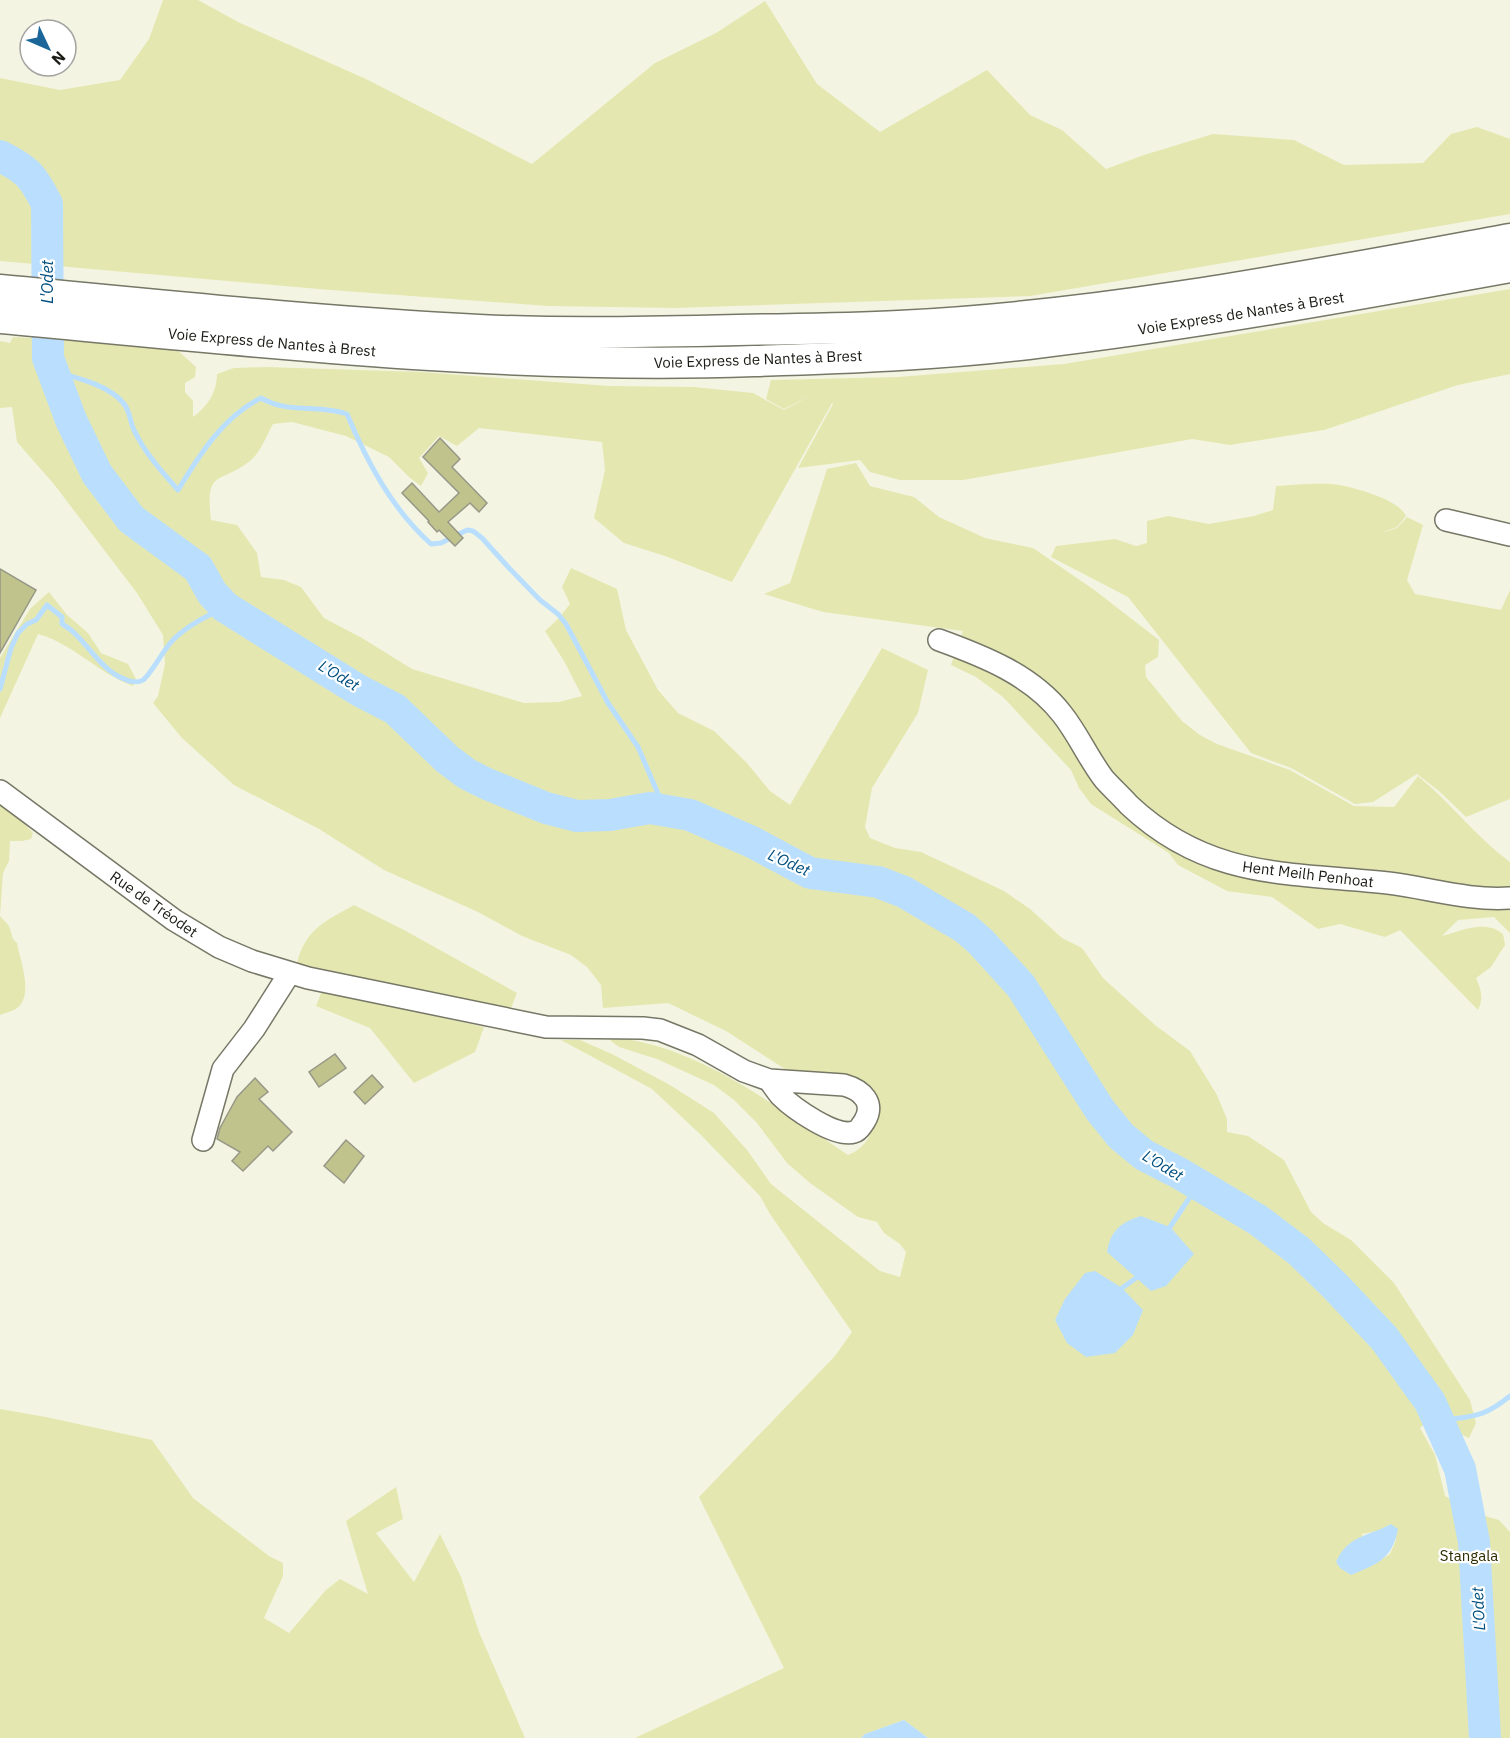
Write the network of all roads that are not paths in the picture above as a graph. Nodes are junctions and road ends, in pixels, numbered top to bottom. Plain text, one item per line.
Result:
1 (1510, 239) edge
2 (1510, 267) edge
3 (6, 305) edge
4 (76, 311) junction
5 (1446, 520) dead end
6 (1510, 535) edge
7 (939, 640) dead end
8 (0, 791) edge
9 (1510, 898) edge
10 (289, 974) junction
11 (769, 1080) dead end
12 (203, 1140) dead end

1 - 4 highway, Voie Express de Nantes à Brest
2 - 4 highway, Voie Express de Nantes à Brest
3 - 4 highway, Voie Express de Nantes à Brest
5 - 6 street
7 - 9 street, Hent Meilh Penhoat
8 - 10 street, Rue de Tréodet
10 - 11 street, Rue de Tréodet
10 - 12 street

